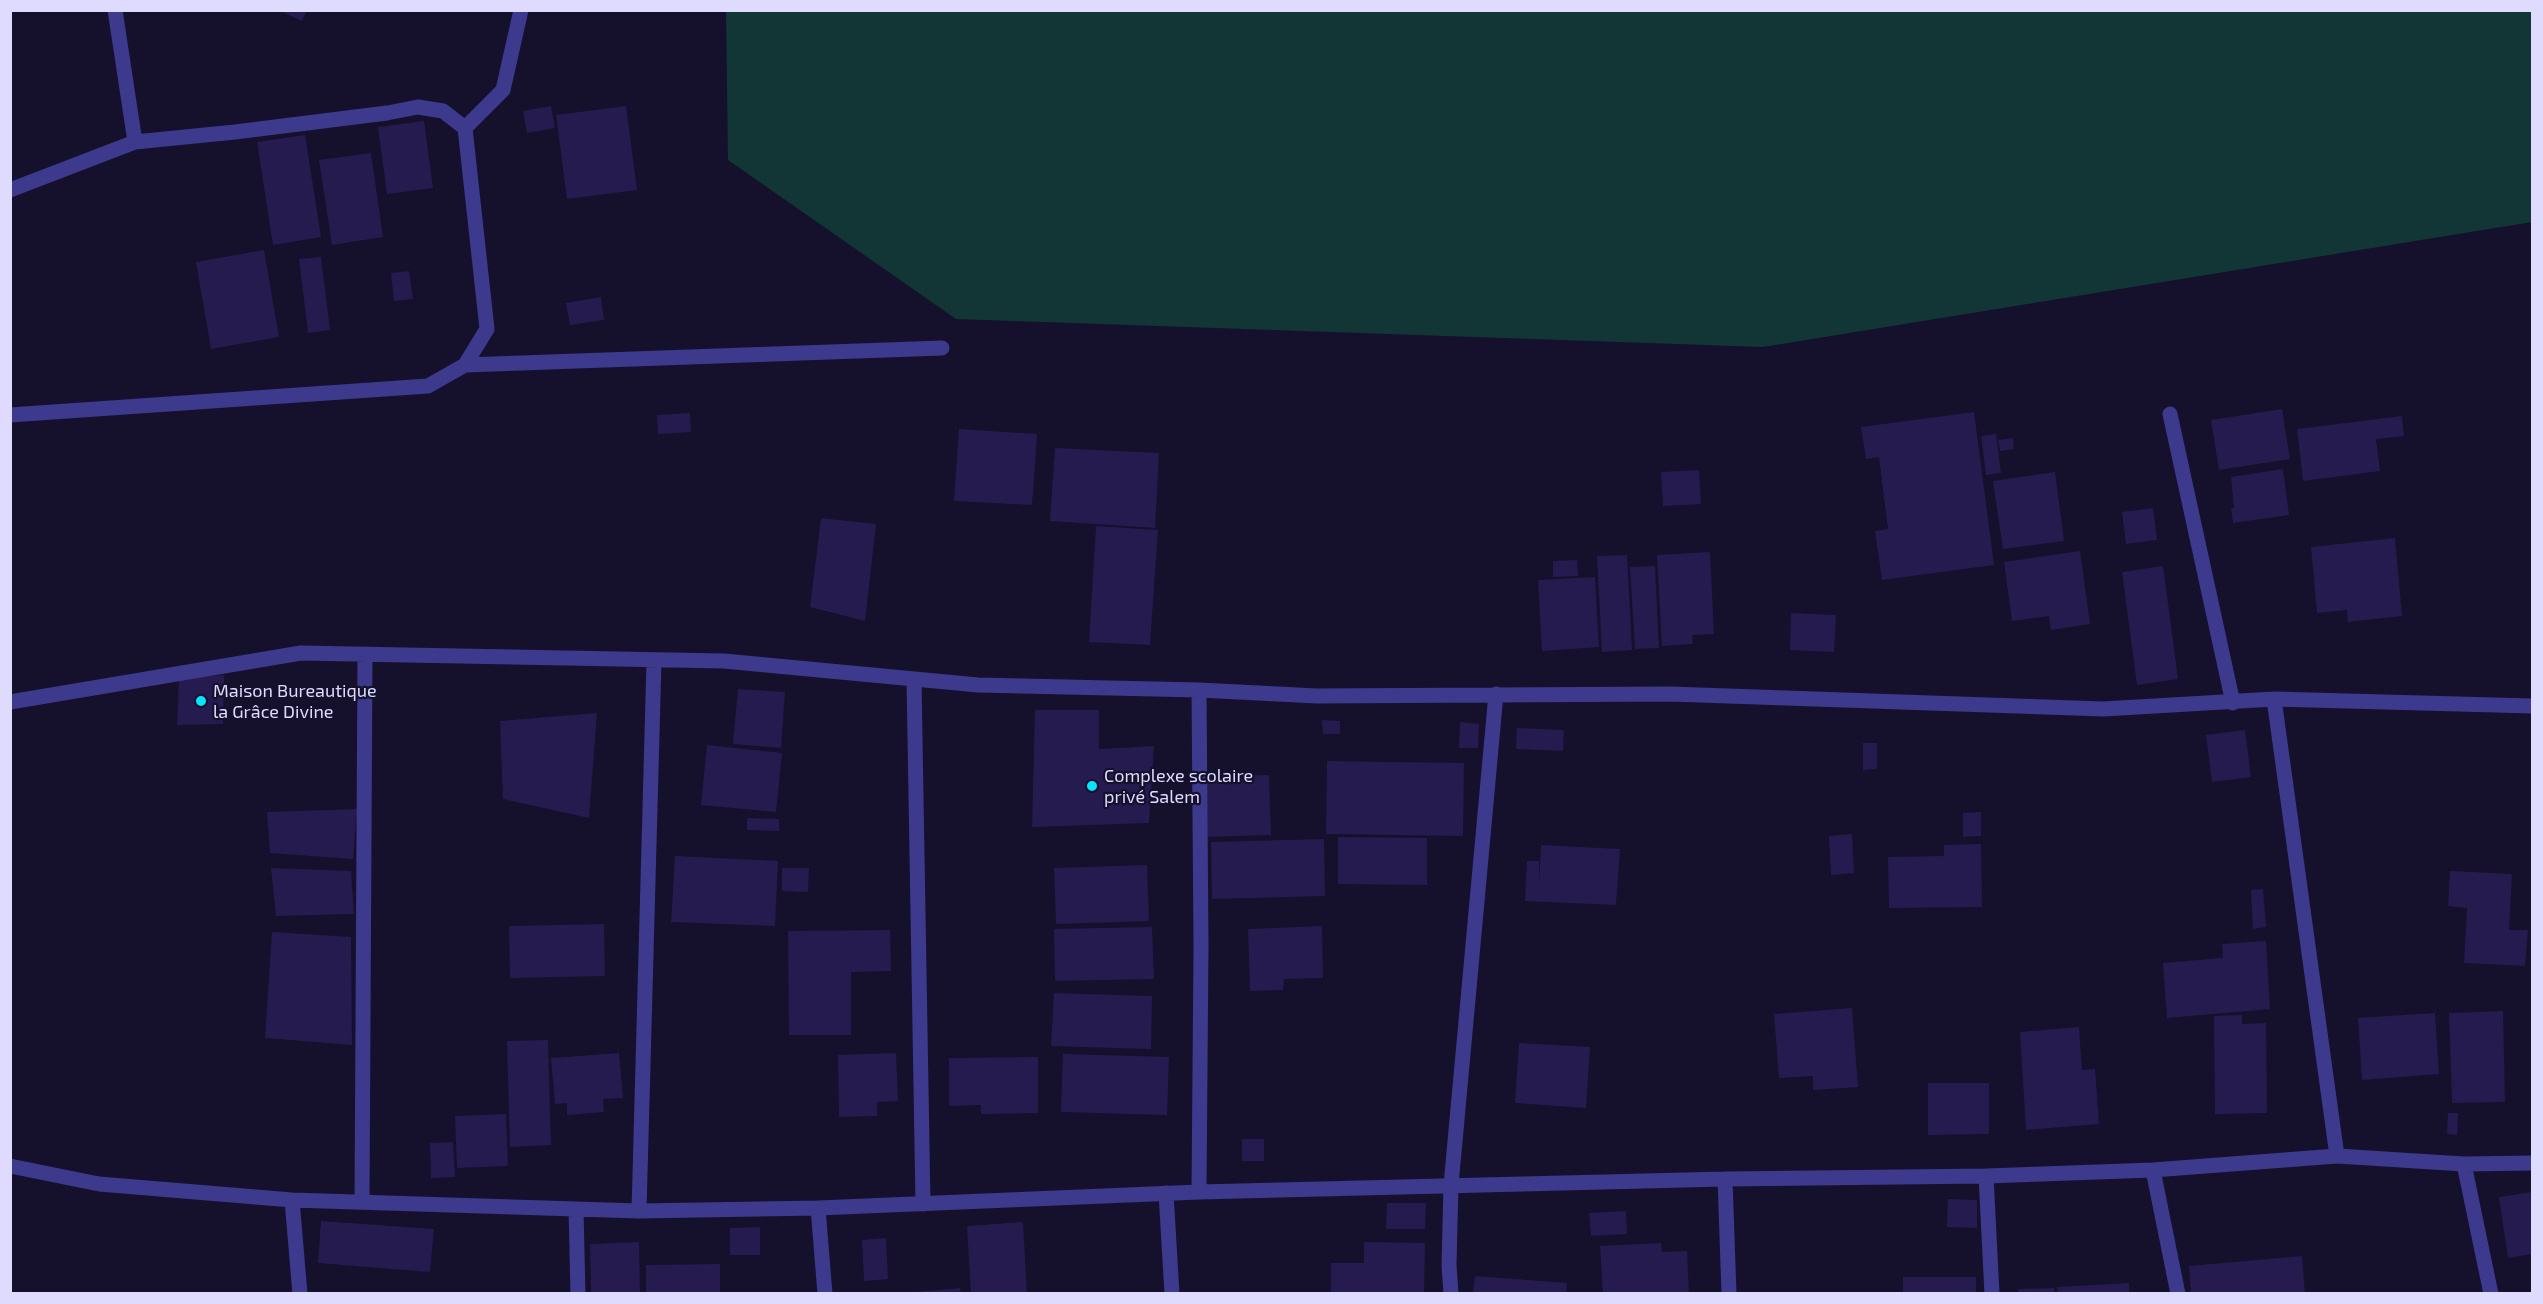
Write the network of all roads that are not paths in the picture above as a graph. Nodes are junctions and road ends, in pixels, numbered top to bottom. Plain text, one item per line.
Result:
1 (115, 10) edge
2 (521, 10) edge
3 (465, 128) junction
4 (135, 142) junction
5 (10, 190) edge
6 (942, 348) dead end
7 (465, 365) junction
8 (2170, 414) dead end
9 (10, 415) edge
10 (365, 654) junction
11 (654, 661) junction
12 (914, 679) junction
13 (1199, 690) junction
14 (1496, 694) junction
15 (2274, 699) junction
16 (10, 702) edge
17 (2233, 703) junction
18 (2532, 706) edge
19 (2337, 1156) junction
20 (2532, 1163) edge
21 (2464, 1164) junction
22 (10, 1166) edge
23 (2153, 1170) junction
24 (1986, 1176) junction
25 (1725, 1179) junction
26 (1451, 1185) junction
27 (1198, 1191) junction
28 (1166, 1193) junction
29 (292, 1200) junction
30 (362, 1202) junction
31 (923, 1204) junction
32 (818, 1208) junction
33 (576, 1209) junction
34 (639, 1211) junction
35 (300, 1293) edge
36 (578, 1293) edge
37 (825, 1293) edge
38 (1172, 1293) edge
39 (1451, 1293) edge
40 (1729, 1293) edge
41 (1992, 1293) edge
42 (2178, 1293) edge
43 (2491, 1293) edge

1 - 4 street
2 - 3 street
3 - 4 street
3 - 7 street
4 - 5 street
6 - 7 street
7 - 9 street
8 - 17 street
10 - 11 street
10 - 16 street
10 - 30 street
11 - 12 street
11 - 34 street
12 - 13 street
12 - 31 street
13 - 14 street
13 - 27 street
14 - 17 street
14 - 26 street
15 - 17 street
15 - 18 street
15 - 19 street
19 - 21 street
19 - 23 street
20 - 21 street
21 - 43 street
22 - 29 street
23 - 24 street
23 - 42 street
24 - 25 street
24 - 41 street
25 - 26 street
25 - 40 street
26 - 27 street
26 - 39 street
27 - 28 street
28 - 31 street
28 - 38 street
29 - 30 street
29 - 35 street
30 - 33 street
31 - 32 street
32 - 34 street
32 - 37 street
33 - 34 street
33 - 36 street

